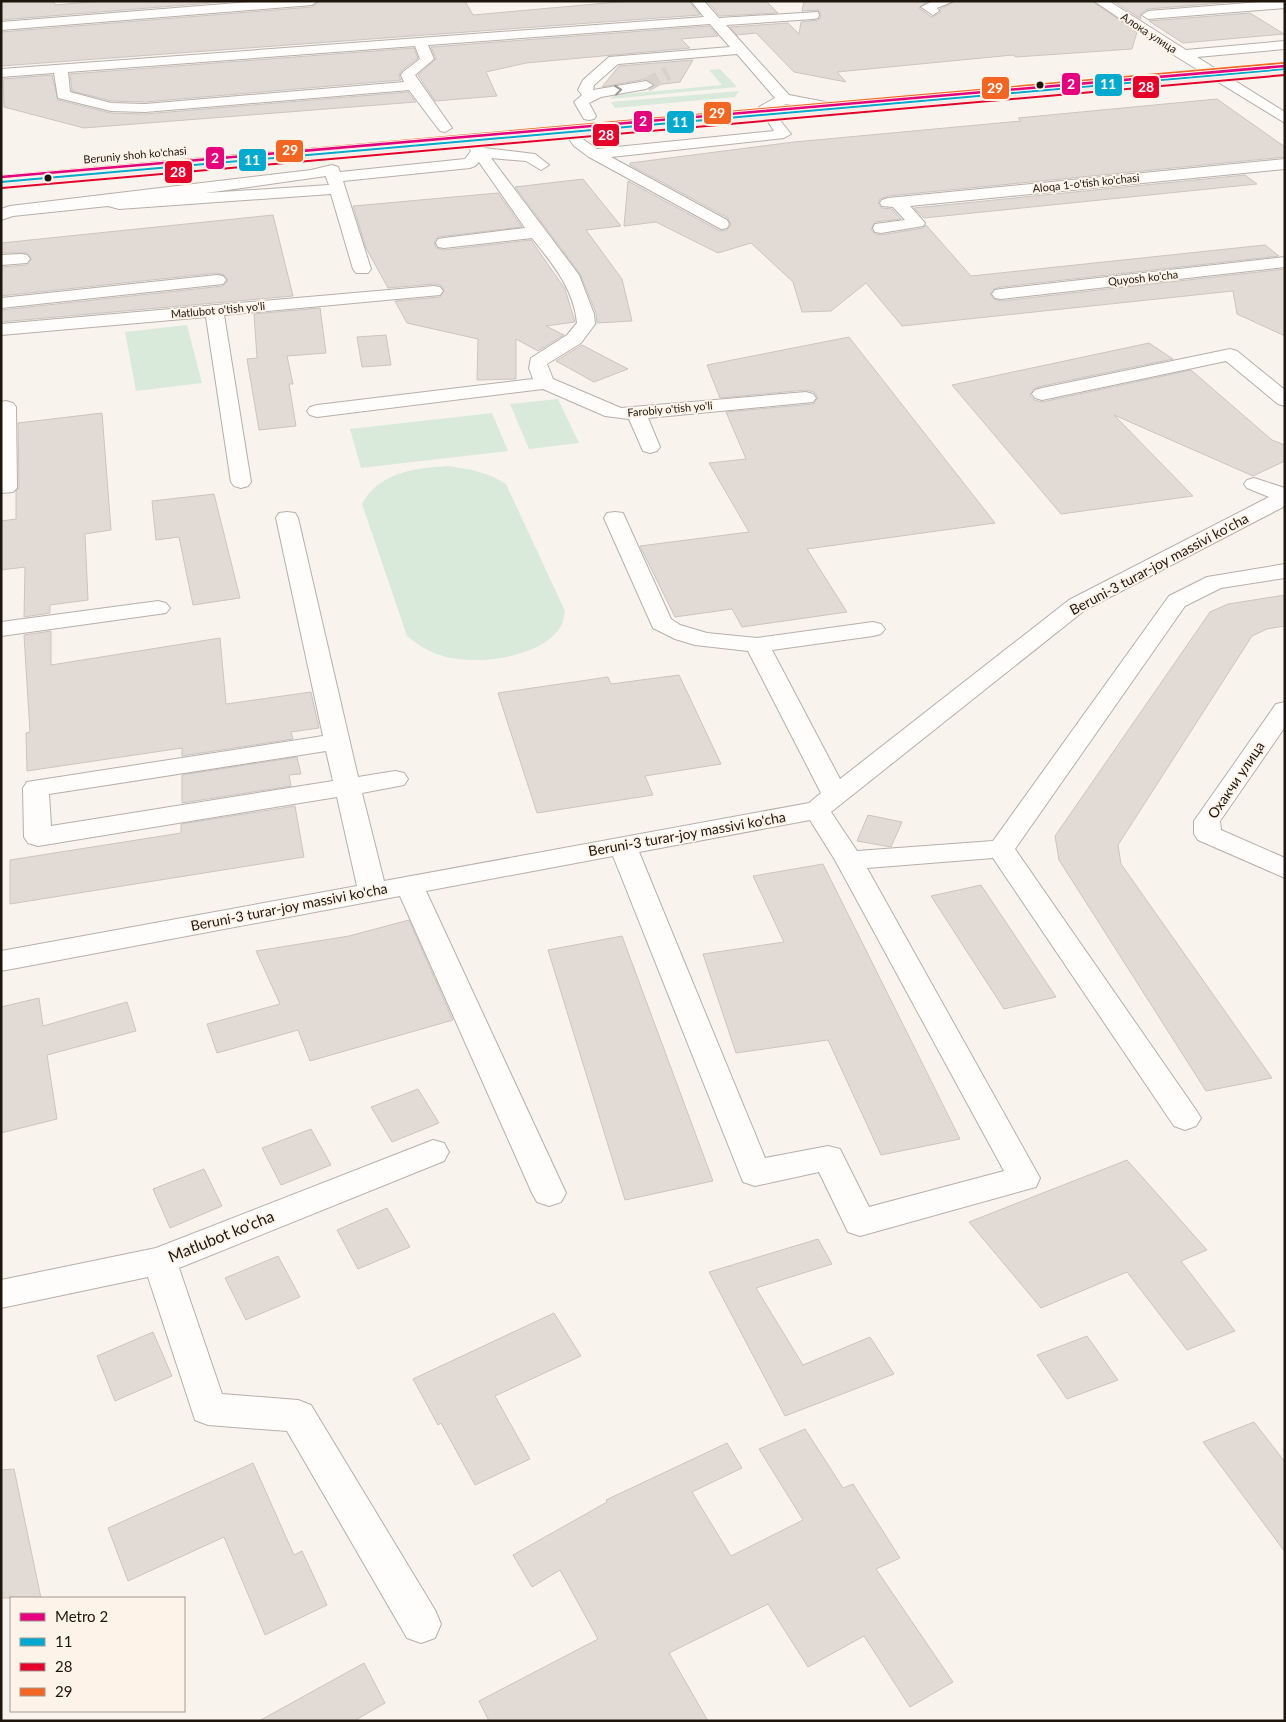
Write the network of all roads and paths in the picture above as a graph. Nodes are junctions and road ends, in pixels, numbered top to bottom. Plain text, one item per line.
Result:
1 (312, 1) edge
2 (697, 1) edge
3 (948, 1) edge
4 (1100, 1) edge
5 (1285, 4) edge
6 (136, 8) edge
7 (933, 11) dead end
8 (817, 15) dead end
9 (1148, 15) dead end
10 (714, 21) junction
11 (1, 26) edge
12 (420, 41) junction
13 (1285, 45) edge
14 (740, 50) junction
15 (1182, 54) junction
16 (1285, 57) edge
17 (750, 62) junction
18 (1198, 64) junction
19 (61, 68) junction
20 (412, 69) junction
21 (680, 69) tunnel mouth
22 (1285, 69) edge
23 (392, 71) dead end
24 (1, 73) edge
25 (1218, 75) junction
26 (413, 85) junction
27 (646, 85) tunnel mouth
28 (113, 92) dead end
29 (63, 95) junction
30 (590, 96) junction
31 (784, 99) junction
32 (836, 108) junction
33 (768, 114) junction
34 (746, 115) junction
35 (589, 116) junction
36 (1285, 119) edge
37 (445, 128) junction
38 (570, 130) junction
39 (474, 146) junction
40 (327, 153) junction
41 (594, 154) junction
42 (1285, 164) edge
43 (541, 165) dead end
44 (1, 166) edge
45 (335, 179) junction
46 (1, 182) edge
47 (1, 215) edge
48 (721, 224) dead end
49 (881, 228) dead end
50 (536, 232) junction
51 (444, 243) dead end
52 (21, 259) dead end
53 (1, 260) edge
54 (1285, 262) edge
55 (362, 269) dead end
56 (217, 280) dead end
57 (434, 291) dead end
58 (1001, 294) dead end
59 (1, 303) edge
60 (214, 310) junction
61 (1, 330) edge
62 (545, 383) junction
63 (1042, 394) dead end
64 (806, 398) dead end
65 (1285, 400) edge
66 (6, 407) dead end
67 (317, 412) dead end
68 (636, 412) junction
69 (650, 447) dead end
70 (4, 452) edge
71 (242, 482) dead end
72 (1254, 484) dead end
73 (6, 488) dead end
74 (1285, 496) edge
75 (287, 518) dead end
76 (615, 518) dead end
77 (1285, 571) edge
78 (158, 608) dead end
79 (873, 629) dead end
80 (1, 630) edge
81 (757, 645) junction
82 (1285, 709) edge
83 (337, 742) junction
84 (395, 779) dead end
85 (348, 787) junction
86 (826, 803) junction
87 (623, 846) junction
88 (1002, 850) junction
89 (849, 860) junction
90 (1285, 868) edge
91 (409, 885) junction
92 (372, 891) junction
93 (1, 961) edge
94 (1185, 1118) dead end
95 (433, 1152) dead end
96 (549, 1194) dead end
97 (160, 1261) junction
98 (1, 1294) edge
99 (421, 1624) dead end

1 - 6 street
2 - 10 street
3 - 7 street
4 - 15 street, Алока улица
5 - 9 street
6 - 11 street
8 - 10 street
10 - 12 street
10 - 14 street
12 - 19 street
12 - 20 street
13 - 15 street
14 - 17 street
14 - 30 street
15 - 18 street, Алока улица
16 - 18 main road, Beruniy shoh ko'chasi
17 - 21 street
17 - 31 street
18 - 25 street, Алока улица
18 - 31 main road, Beruniy shoh ko'chasi
19 - 24 street
19 - 29 street
20 - 23 street
20 - 26 street
22 - 25 main road, Beruniy shoh ko'chasi
25 - 32 main road, Beruniy shoh ko'chasi
25 - 36 street, Алока улица
26 - 29 street
26 - 37 street
30 -> 27 street
28 - 29 street
30 - 35 street
31 - 32 street
31 - 34 street
31 - 35 main road, Beruniy shoh ko'chasi
32 - 33 main road, Beruniy shoh ko'chasi
33 - 34 main road, Beruniy shoh ko'chasi
33 - 41 street
34 - 38 main road, Beruniy shoh ko'chasi
35 - 37 main road, Beruniy shoh ko'chasi
37 - 44 main road, Beruniy shoh ko'chasi
38 - 39 main road, Beruniy shoh ko'chasi
38 - 41 street
39 - 40 main road, Beruniy shoh ko'chasi
39 - 43 street
39 - 45 street
39 - 50 street
40 - 45 street
40 - 46 main road, Beruniy shoh ko'chasi
41 - 48 street
42 - 49 street, Aloqa 1-o'tish ko'chasi
45 - 47 street
45 - 55 street
50 - 51 street
50 - 62 street
52 - 53 street
54 - 58 street, Quyosh ko'cha
56 - 59 street
57 - 60 street, Matlubot o'tish yo'li
60 - 61 street, Matlubot o'tish yo'li
60 - 71 street
62 - 67 street
62 - 68 street, Farobiy o'tish yo'li
63 - 65 street
64 - 68 street, Farobiy o'tish yo'li
66 - 70 street
68 - 69 street
70 - 73 street
72 - 74 street
74 - 86 street, Beruni-3 turar-joy massivi ko'cha
75 - 83 street
76 - 81 street
77 - 88 street
78 - 80 street
79 - 81 street
81 - 86 street
82 - 90 street, Охакчи улица
83 - 85 street
83 - 85 street
84 - 85 street
85 - 92 street
86 - 87 street, Beruni-3 turar-joy massivi ko'cha
86 - 89 street
87 - 89 street
87 - 91 street, Beruni-3 turar-joy massivi ko'cha
88 - 89 street
88 - 94 street
91 - 92 street, Beruni-3 turar-joy massivi ko'cha
91 - 96 street
92 - 93 street, Beruni-3 turar-joy massivi ko'cha
95 - 97 street, Matlubot ko'cha
97 - 98 street, Matlubot ko'cha
97 - 99 street

